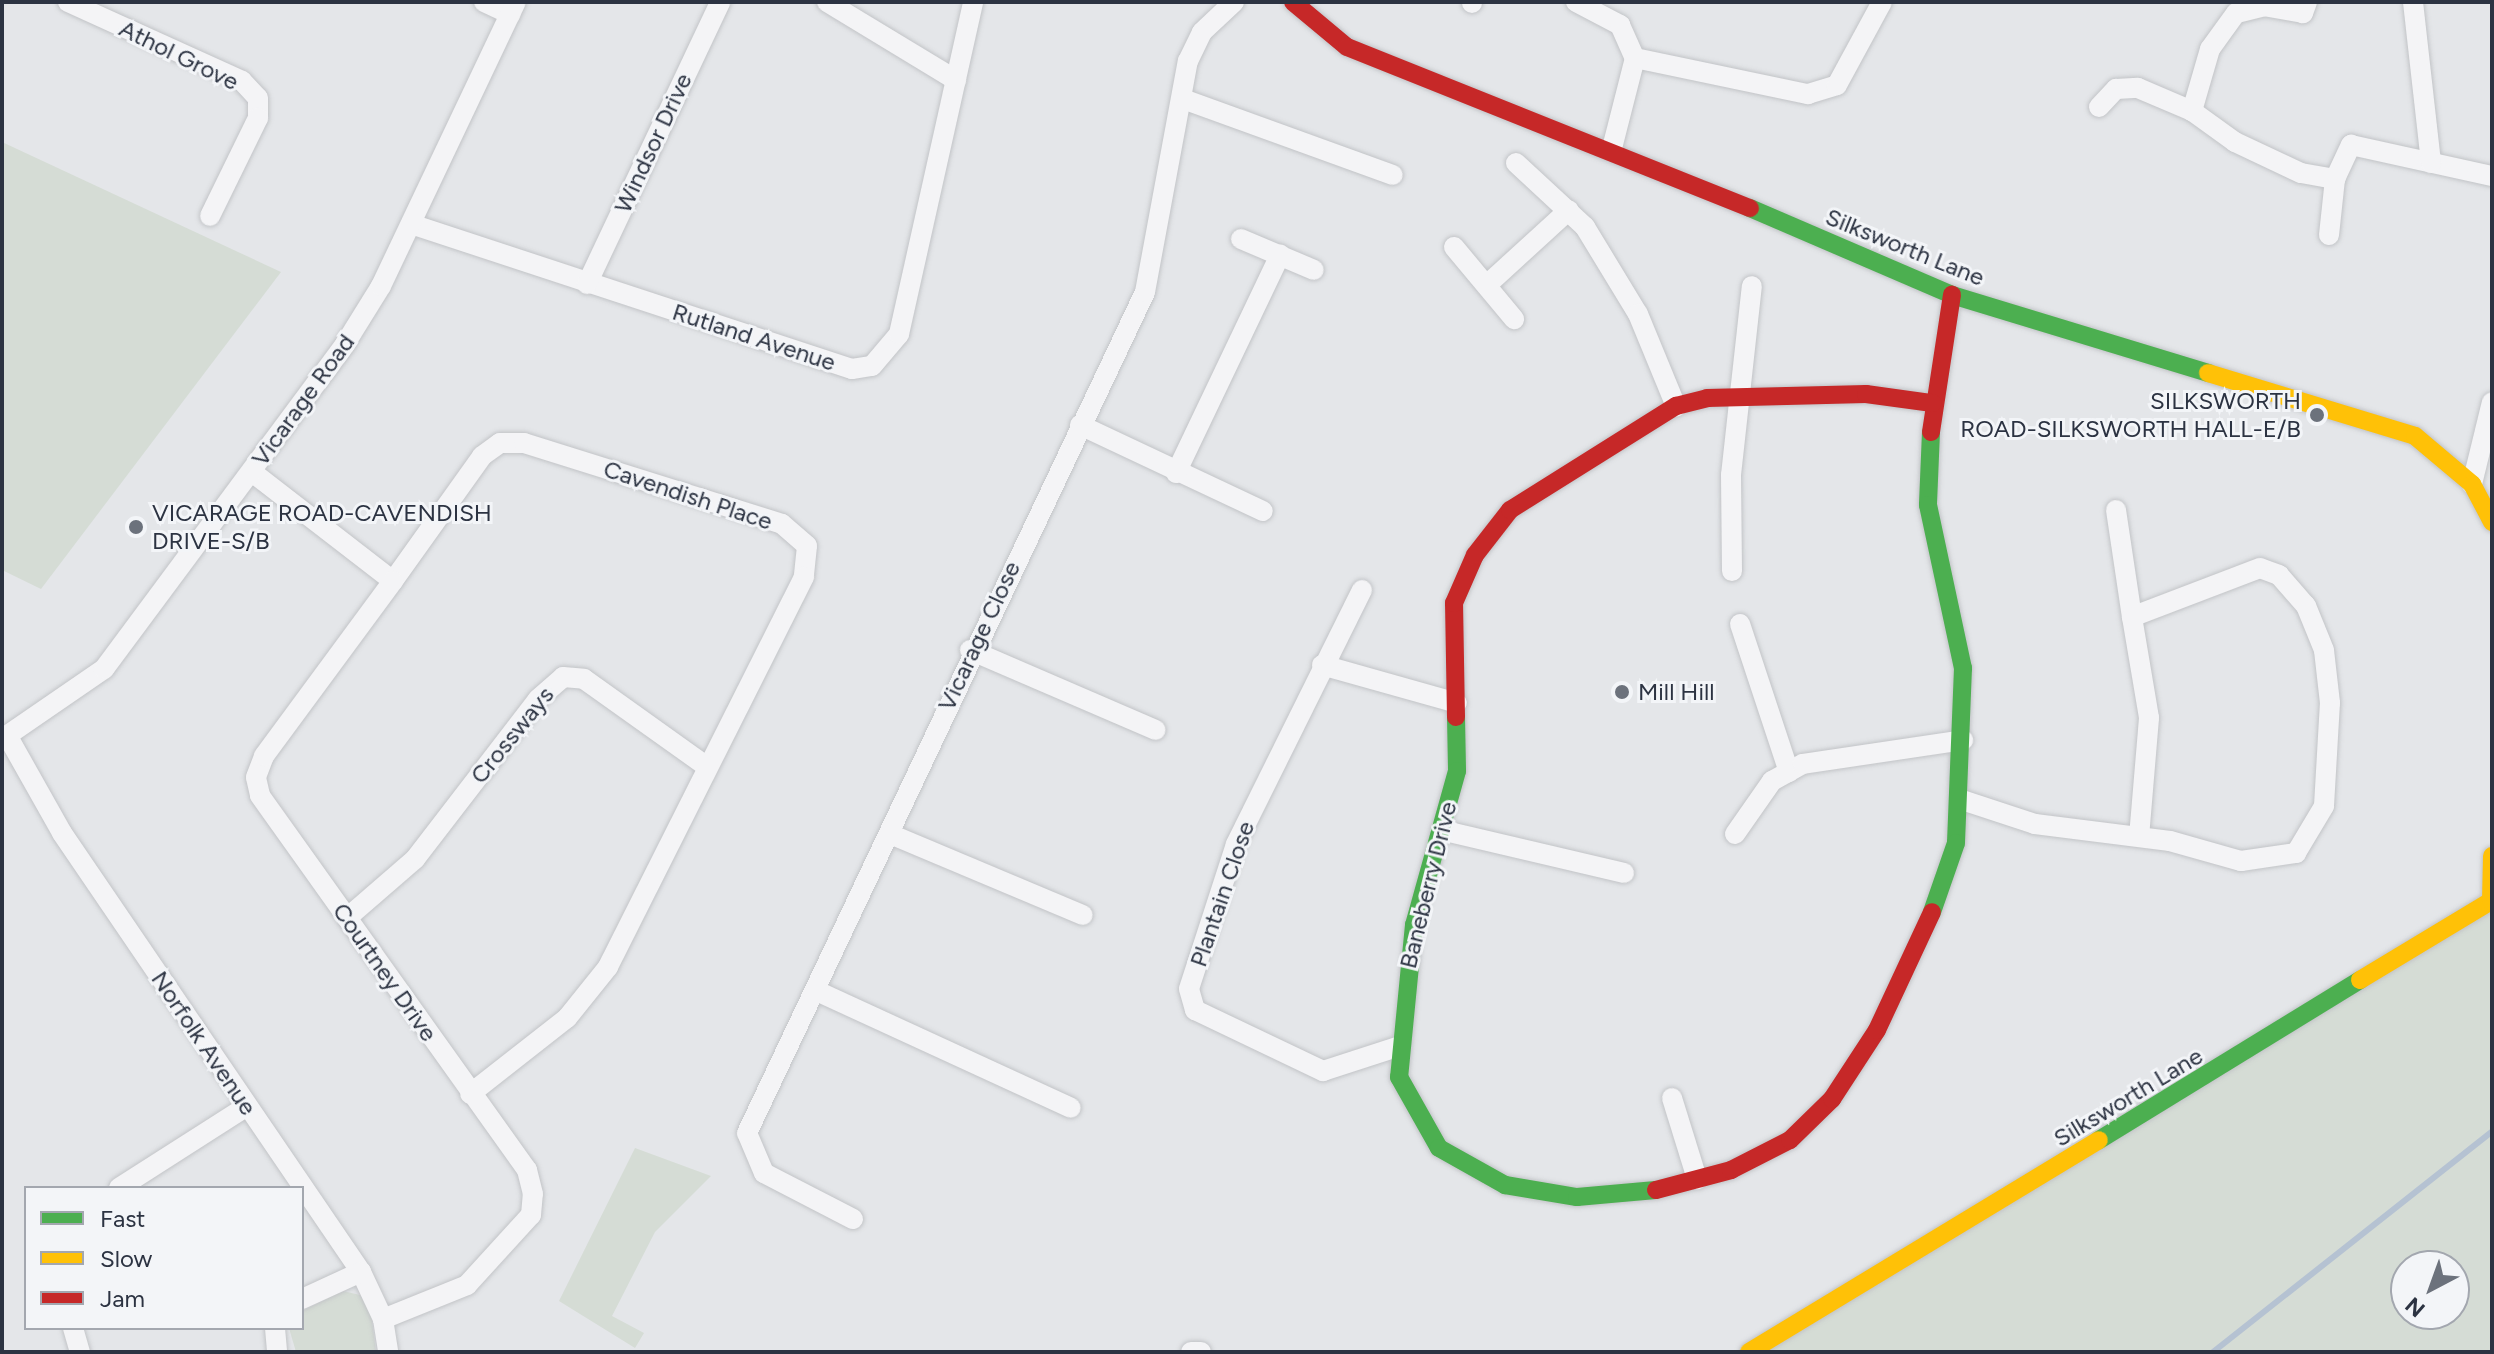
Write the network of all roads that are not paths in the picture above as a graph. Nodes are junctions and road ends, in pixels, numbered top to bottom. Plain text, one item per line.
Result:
1 (68, 2) edge
2 (484, 2) edge
3 (720, 2) edge
4 (827, 2) edge
5 (973, 2) edge
6 (1234, 2) edge
7 (1293, 2) edge
8 (1576, 2) edge
9 (1882, 2) edge
10 (2307, 2) edge
11 (2413, 2) edge
12 (513, 8) edge
13 (1635, 58) junction
14 (956, 80) junction
15 (1183, 99) junction
16 (2099, 107) dead end
17 (2192, 111) junction
18 (1612, 148) junction
19 (1516, 163) dead end
20 (2431, 163) junction
21 (1393, 175) dead end
22 (2492, 176) edge
23 (2335, 179) junction
24 (1569, 210) junction
25 (210, 216) dead end
26 (411, 224) junction
27 (2329, 235) dead end
28 (1241, 239) dead end
29 (1454, 247) dead end
30 (1280, 255) junction
31 (1314, 270) dead end
32 (1489, 283) junction
33 (587, 284) junction
34 (1752, 286) dead end
35 (1952, 295) junction
36 (1514, 319) dead end
37 (1742, 399) junction
38 (2492, 402) edge
39 (1932, 403) junction
40 (1676, 406) junction
41 (1080, 425) junction
42 (252, 472) junction
43 (1176, 473) junction
44 (2472, 484) junction
45 (2116, 510) dead end
46 (1263, 511) dead end
47 (2492, 522) edge
48 (1732, 571) dead end
49 (393, 581) junction
50 (1362, 590) dead end
51 (2132, 617) junction
52 (1740, 624) dead end
53 (970, 650) junction
54 (1322, 665) junction
55 (1457, 703) junction
56 (1156, 730) dead end
57 (5, 738) edge
58 (1963, 740) junction
59 (706, 766) junction
60 (1789, 772) junction
61 (1959, 799) junction
62 (1441, 830) junction
63 (890, 834) junction
64 (1735, 834) dead end
65 (2139, 836) junction
66 (2492, 856) edge
67 (1624, 873) dead end
68 (2491, 901) edge
69 (1083, 915) dead end
70 (347, 918) junction
71 (819, 992) junction
72 (1400, 1046) junction
73 (470, 1094) junction
74 (1672, 1098) dead end
75 (247, 1106) junction
76 (1071, 1108) dead end
77 (1697, 1179) junction
78 (122, 1186) edge
79 (302, 1186) edge
80 (304, 1189) edge
81 (853, 1219) dead end
82 (361, 1272) junction
83 (304, 1298) edge
84 (383, 1319) junction
85 (74, 1330) edge
86 (275, 1330) edge
87 (80, 1352) edge
88 (277, 1352) edge
89 (388, 1352) edge
90 (1191, 1352) edge
91 (1201, 1352) edge
92 (1749, 1352) edge

1 - 25 street, Athol Grove
2 - 12 street
3 - 33 street, Windsor Drive
4 - 14 street
5 - 14 street, Rutland Avenue
6 - 15 street, Vicarage Close
7 - 18 street, Silksworth Lane
8 - 13 street
9 - 13 street
10 - 17 street
11 - 20 street
12 - 26 street, Vicarage Road
13 - 18 street
14 - 33 street, Rutland Avenue
15 - 21 street
15 - 41 street, Vicarage Close
16 - 17 street
17 - 23 street
18 - 35 street, Silksworth Lane
19 - 24 street
20 - 22 street
20 - 23 street
23 - 27 street
24 - 32 street
24 - 40 street
26 - 33 street, Rutland Avenue
26 - 42 street, Vicarage Road
28 - 30 street
29 - 32 street
30 - 31 street
30 - 43 street
32 - 36 street
34 - 37 street
35 - 39 street, Baneberry Drive
35 - 44 street, Silksworth Lane
37 - 39 street
37 - 40 street
37 - 48 street
38 - 44 street
39 - 58 street, Baneberry Drive
40 - 55 street, Baneberry Drive
41 - 43 street
41 - 53 street, Vicarage Close
42 - 49 street
42 - 57 street, Vicarage Road
43 - 46 street
44 - 47 street, Silksworth Lane
45 - 51 street
49 - 59 street, Cavendish Place
49 - 70 street, Courtney Drive
50 - 54 street, Plantain Close
51 - 65 street
51 - 65 street
52 - 60 street
53 - 56 street
53 - 63 street, Vicarage Close
54 - 55 street
54 - 72 street, Plantain Close
55 - 62 street, Baneberry Drive
57 - 75 street, Norfolk Avenue
58 - 60 street
58 - 61 street, Baneberry Drive
59 - 70 street, Crossways
59 - 73 street, Cavendish Place
60 - 64 street
61 - 65 street
61 - 77 street, Baneberry Drive
62 - 67 street
62 - 72 street, Baneberry Drive
63 - 69 street
63 - 71 street, Vicarage Close
66 - 68 street, Silksworth Lane
68 - 92 street, Silksworth Lane
70 - 73 street, Courtney Drive
71 - 76 street
71 - 81 street, Vicarage Close
72 - 77 street, Baneberry Drive
73 - 84 street, Courtney Drive
74 - 77 street
75 - 78 street
75 - 79 street, Norfolk Avenue
80 - 82 street, Norfolk Avenue
82 - 83 street
82 - 84 street, Norfolk Avenue
84 - 89 street, Norfolk Avenue
85 - 87 street
86 - 88 street
90 - 91 street

